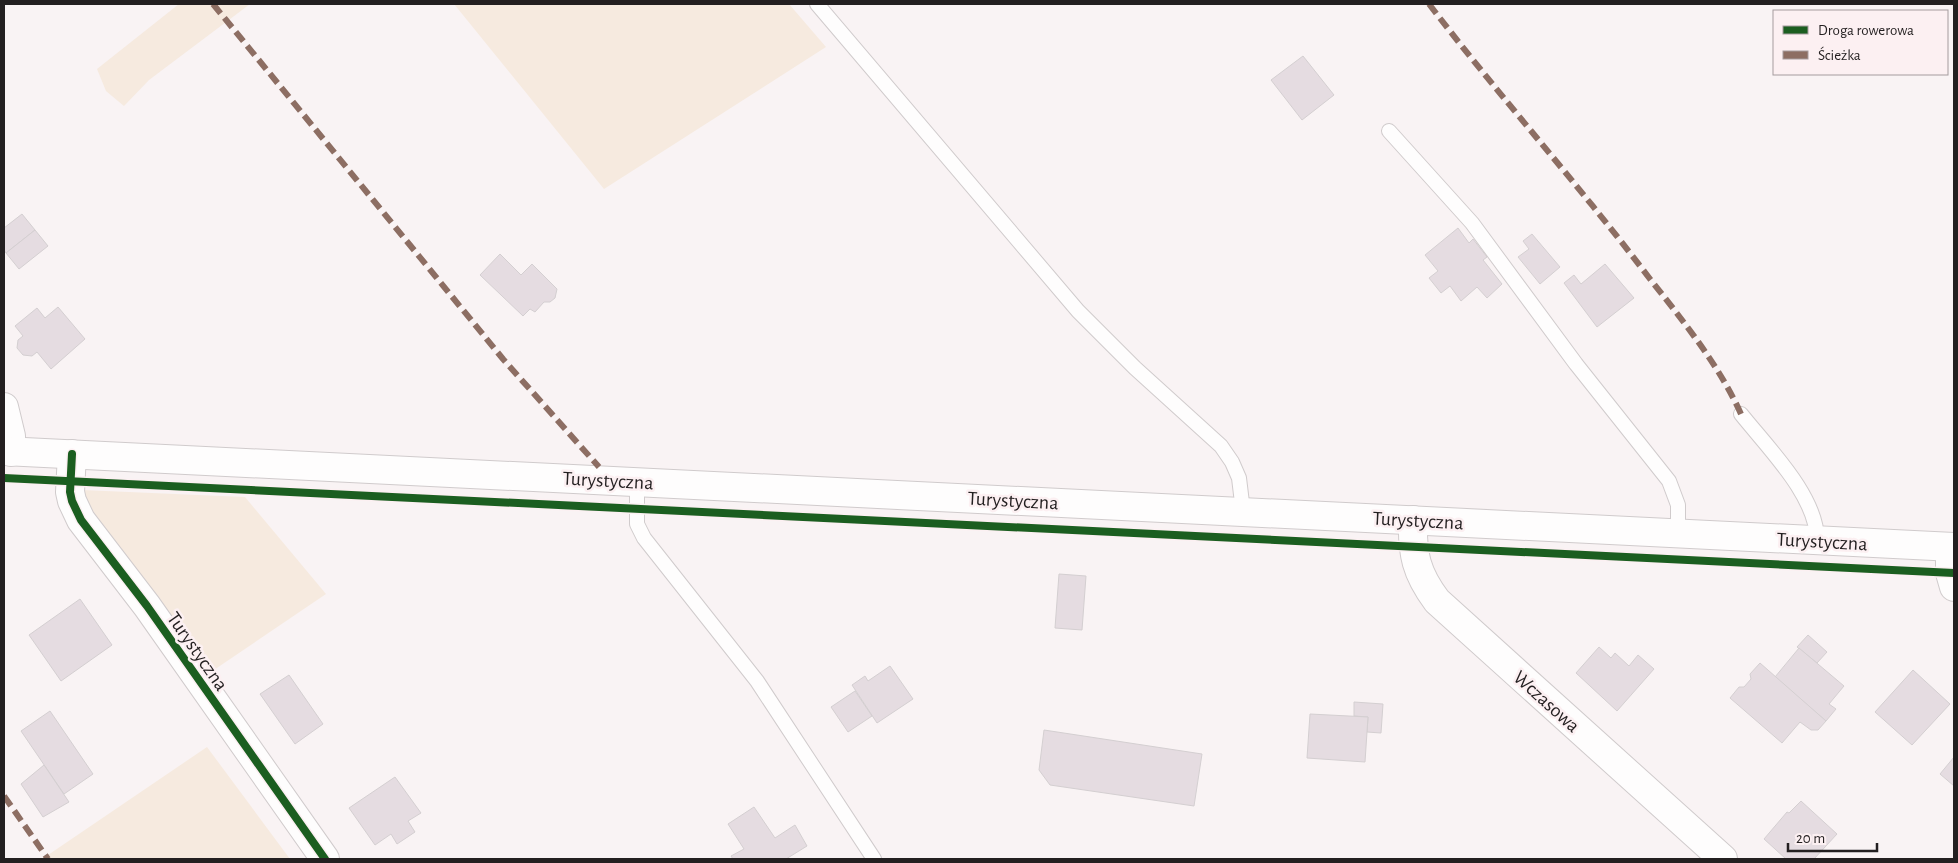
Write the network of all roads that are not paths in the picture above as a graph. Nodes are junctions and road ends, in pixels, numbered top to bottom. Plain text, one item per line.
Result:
1 (817, 4) edge
2 (1389, 131) dead end
3 (4, 407) edge
4 (1741, 414) dead end
5 (7, 451) edge
6 (72, 454) junction
7 (637, 482) junction
8 (1243, 512) junction
9 (1413, 520) junction
10 (1678, 534) junction
11 (1817, 541) junction
12 (1952, 547) edge
13 (1954, 587) edge
14 (325, 859) edge
15 (874, 859) edge
16 (1723, 859) edge

1 - 8 lane
2 - 10 lane
3 - 5 main road
4 - 11 lane
5 - 6 main road, Turystyczna
6 - 7 main road, Turystyczna
6 - 14 main road, Turystyczna
7 - 8 main road, Turystyczna
7 - 15 lane
8 - 9 main road, Turystyczna
9 - 10 main road, Turystyczna
9 - 16 main road, Wczasowa
10 - 11 main road, Turystyczna
11 - 12 main road, Turystyczna
12 - 13 main road

